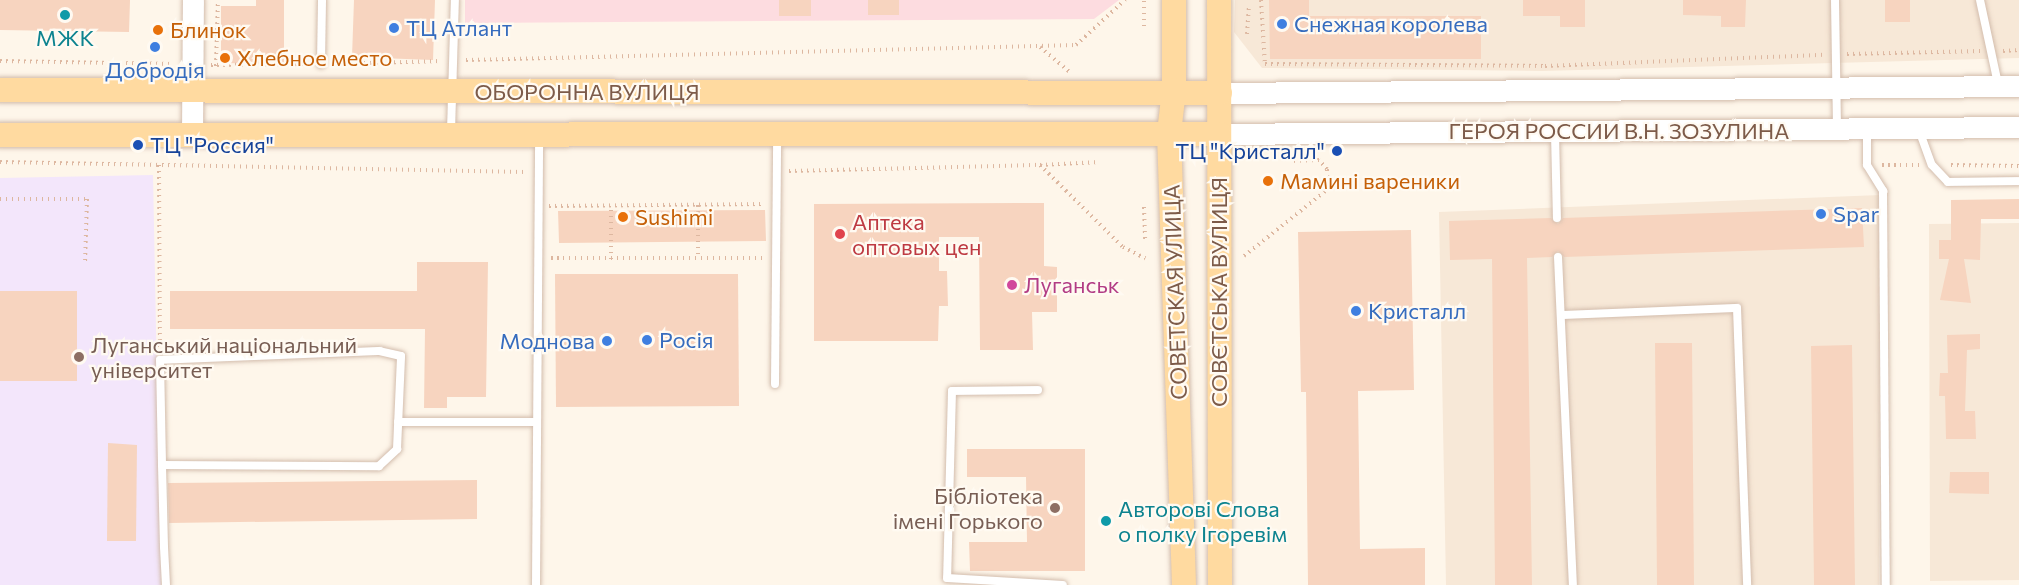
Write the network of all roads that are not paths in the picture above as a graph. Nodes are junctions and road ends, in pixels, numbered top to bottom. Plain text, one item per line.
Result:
1 (193, 0) edge
2 (322, 0) edge
3 (455, 0) edge
4 (1174, 0) edge
5 (1220, 0) edge
6 (1835, 0) edge
7 (1980, 0) edge
8 (321, 64) road end
9 (1998, 86) junction
10 (2019, 86) edge
11 (1835, 88) junction
12 (0, 90) edge
13 (1174, 90) junction
14 (453, 92) junction
15 (192, 93) junction
16 (1220, 93) junction
17 (2019, 127) edge
18 (1919, 128) junction
19 (1867, 129) junction
20 (1556, 131) junction
21 (1837, 131) junction
22 (1169, 133) junction
23 (1219, 134) junction
24 (0, 135) edge
25 (192, 135) junction
26 (539, 135) junction
27 (777, 135) junction
28 (450, 136) junction
29 (2019, 181) edge
30 (1557, 218) dead end
31 (1558, 257) dead end
32 (1561, 315) junction
33 (775, 384) dead end
34 (1038, 390) dead end
35 (398, 422) junction
36 (537, 422) junction
37 (162, 465) junction
38 (166, 585) edge
39 (536, 585) edge
40 (1063, 585) edge
41 (1184, 585) edge
42 (1220, 585) edge
43 (1573, 585) edge
44 (1747, 585) edge
45 (1886, 585) edge

1 - 15 main road
2 - 8 lane
3 - 14 lane
4 - 13 main road, СОВЕТСКАЯ УЛИЦА
5 - 16 main road, СОВЄТСЬКА ВУЛИЦЯ
6 - 11 lane
7 - 9 lane
9 - 10 main road, ГЕРОЯ РОССИИ В.Н. ЗОЗУЛИНА
9 - 11 main road, ГЕРОЯ РОССИИ В.Н. ЗОЗУЛИНА
11 - 16 main road, ГЕРОЯ РОССИИ В.Н. ЗОЗУЛИНА
11 - 21 lane
12 - 15 main road, ОБОРОННА ВУЛИЦЯ
13 - 14 main road, ОБОРОННА ВУЛИЦЯ
13 - 16 main road, ОБОРОННА ВУЛИЦЯ
13 - 22 main road, СОВЕТСКАЯ УЛИЦА
14 - 15 main road, ОБОРОННА ВУЛИЦЯ
14 - 28 lane
15 - 25 main road
16 - 23 main road, СОВЄТСЬКА ВУЛИЦЯ
17 - 18 main road, ГЕРОЯ РОССИИ В.Н. ЗОЗУЛИНА
18 - 19 main road, ГЕРОЯ РОССИИ В.Н. ЗОЗУЛИНА
18 - 29 lane
19 - 21 main road, ГЕРОЯ РОССИИ В.Н. ЗОЗУЛИНА
19 - 45 lane
20 - 21 main road, ГЕРОЯ РОССИИ В.Н. ЗОЗУЛИНА
20 - 23 main road, ГЕРОЯ РОССИИ В.Н. ЗОЗУЛИНА
20 - 30 lane
22 - 23 main road, ОБОРОННА ВУЛИЦЯ
22 - 27 main road, ОБОРОННА ВУЛИЦЯ
22 - 41 main road, СОВЕТСКАЯ УЛИЦА
23 - 42 main road, СОВЄТСЬКА ВУЛИЦЯ
24 - 25 main road, ОБОРОННА ВУЛИЦЯ
25 - 28 main road, ОБОРОННА ВУЛИЦЯ
26 - 27 main road, ОБОРОННА ВУЛИЦЯ
26 - 28 main road, ОБОРОННА ВУЛИЦЯ
26 - 36 lane
27 - 33 lane
31 - 32 lane
32 - 43 lane
32 - 44 lane
34 - 40 lane
35 - 36 lane
35 - 37 lane
35 - 37 lane
36 - 39 lane
37 - 38 lane

